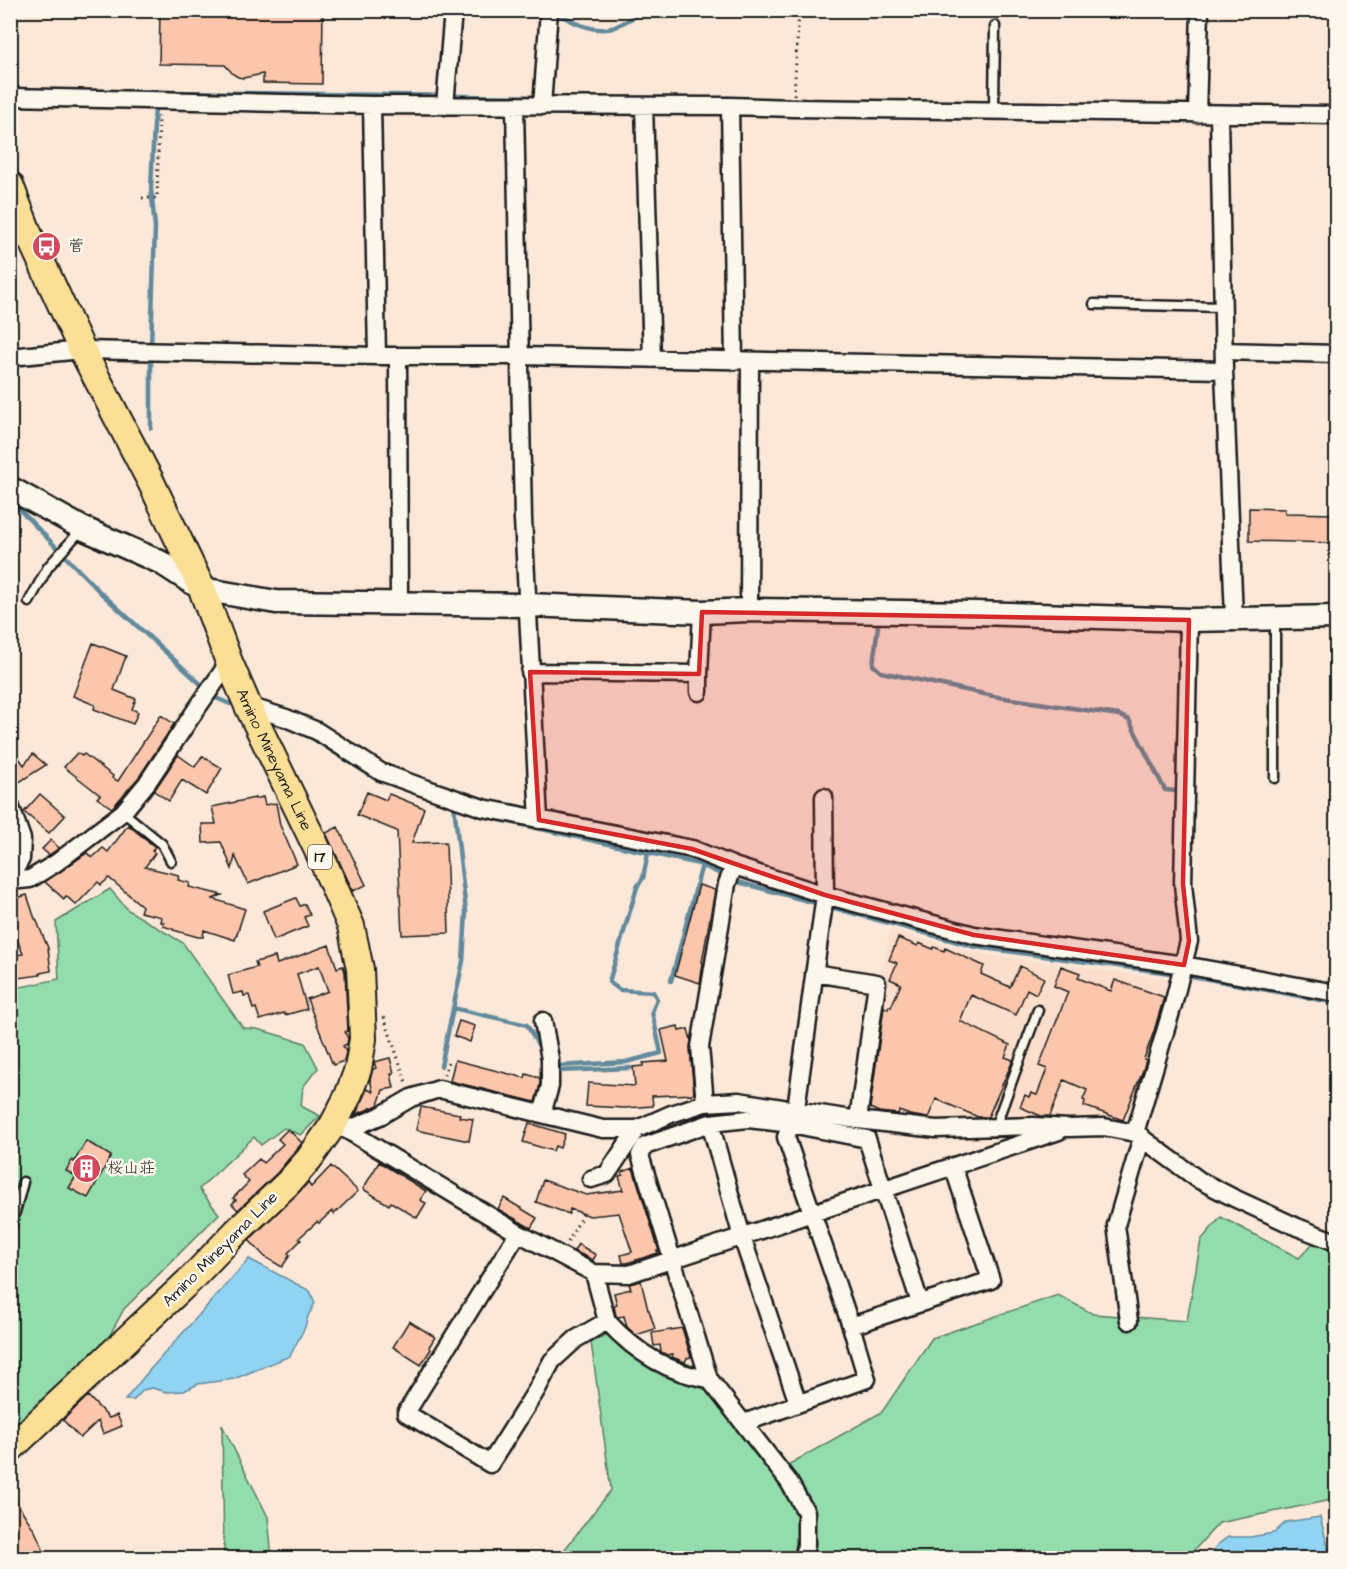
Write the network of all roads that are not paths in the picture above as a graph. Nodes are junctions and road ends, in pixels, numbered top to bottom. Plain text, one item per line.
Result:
1 (453, 10) edge
2 (549, 10) edge
3 (1200, 10) edge
4 (995, 26) dead end
5 (10, 98) edge
6 (372, 105) junction
7 (445, 105) junction
8 (515, 106) junction
9 (542, 106) junction
10 (644, 106) junction
11 (730, 106) junction
12 (994, 110) junction
13 (1197, 114) junction
14 (1219, 114) junction
15 (1336, 115) edge
16 (10, 185) edge
17 (1094, 304) dead end
18 (1223, 307) junction
19 (82, 350) junction
20 (1224, 351) junction
21 (1336, 354) edge
22 (377, 356) junction
23 (399, 356) junction
24 (520, 356) junction
25 (10, 357) edge
26 (652, 359) junction
27 (742, 361) junction
28 (1224, 370) junction
29 (10, 488) edge
30 (82, 528) junction
31 (202, 589) junction
32 (29, 602) dead end
33 (399, 603) junction
34 (528, 604) junction
35 (749, 610) junction
36 (702, 612) junction
37 (1336, 617) edge
38 (1234, 618) junction
39 (1275, 618) junction
40 (1188, 620) junction
41 (229, 662) junction
42 (530, 672) junction
43 (699, 674) junction
44 (699, 692) dead end
45 (248, 706) junction
46 (1275, 777) dead end
47 (824, 797) dead end
48 (10, 805) edge
49 (123, 812) junction
50 (539, 820) junction
51 (171, 861) dead end
52 (734, 866) junction
53 (10, 880) edge
54 (825, 895) junction
55 (1184, 965) junction
56 (814, 974) junction
57 (1336, 993) edge
58 (1038, 1010) dead end
59 (543, 1021) dead end
60 (705, 1104) junction
61 (542, 1114) junction
62 (794, 1117) junction
63 (858, 1120) junction
64 (710, 1123) junction
65 (995, 1127) junction
66 (340, 1128) junction
67 (1069, 1128) junction
68 (637, 1130) junction
69 (1139, 1135) junction
70 (953, 1166) junction
71 (591, 1179) dead end
72 (23, 1182) dead end
73 (884, 1189) junction
74 (812, 1213) junction
75 (10, 1231) edge
76 (518, 1233) junction
77 (742, 1237) junction
78 (1336, 1242) edge
79 (673, 1261) junction
80 (594, 1273) junction
81 (921, 1303) junction
82 (1129, 1320) dead end
83 (607, 1321) junction
84 (851, 1326) junction
85 (709, 1379) junction
86 (798, 1403) junction
87 (744, 1422) junction
88 (10, 1449) edge
89 (803, 1558) edge

1 - 7 street
2 - 9 street
3 - 13 street
4 - 12 lane
5 - 6 street
6 - 7 street
6 - 22 street
7 - 8 street
8 - 9 street
8 - 24 street
9 - 10 street
10 - 11 street
10 - 26 street
11 - 12 street
11 - 27 street
12 - 13 street
13 - 14 street
14 - 15 street
14 - 18 street
16 - 19 main road, Amino Mineyama Line / 17
17 - 18 lane
18 - 20 street
19 - 22 street
19 - 25 street
19 - 31 main road, Amino Mineyama Line / 17
20 - 21 street
20 - 28 street
22 - 23 street
23 - 24 street
23 - 33 street
24 - 26 street
24 - 34 street
26 - 27 street
27 - 28 street
27 - 35 street
28 - 38 street
29 - 30 street
30 - 31 street
30 - 32 lane
31 - 33 street
31 - 41 main road, Amino Mineyama Line / 17
33 - 34 street
34 - 36 street
34 - 42 street
35 - 36 street
35 - 40 street
36 - 43 street
37 - 39 street
38 - 39 street
38 - 40 street
39 - 46 lane
40 - 55 street
41 - 45 main road, Amino Mineyama Line / 17
41 - 49 street
42 - 43 street
42 - 50 street
43 - 44 street
45 - 50 street
45 - 66 main road, Amino Mineyama Line / 17
47 - 54 street
48 - 53 street
49 - 51 lane
49 - 53 street
50 - 52 street
52 - 54 street
52 - 60 street
54 - 55 street
54 - 56 street
55 - 57 street
55 - 69 street
56 - 62 street
56 - 63 street
58 - 65 lane
59 - 61 street
60 - 62 street
60 - 68 street
61 - 66 street
61 - 68 street
62 - 63 street
62 - 64 street
62 - 73 street
62 - 74 street
63 - 65 street
64 - 77 street
64 - 79 street
65 - 67 street
66 - 76 street
66 - 88 main road, Amino Mineyama Line / 17
67 - 69 street
67 - 70 street
68 - 71 street
69 - 78 street
69 - 82 street
70 - 73 street
70 - 81 street
72 - 75 lane
73 - 74 street
73 - 81 street
74 - 77 street
74 - 84 street
76 - 80 street
76 - 83 street
77 - 79 street
77 - 86 street
79 - 80 street
79 - 85 street
80 - 83 street
81 - 84 street
83 - 85 street
84 - 86 street
85 - 87 street
86 - 87 street
87 - 89 street

